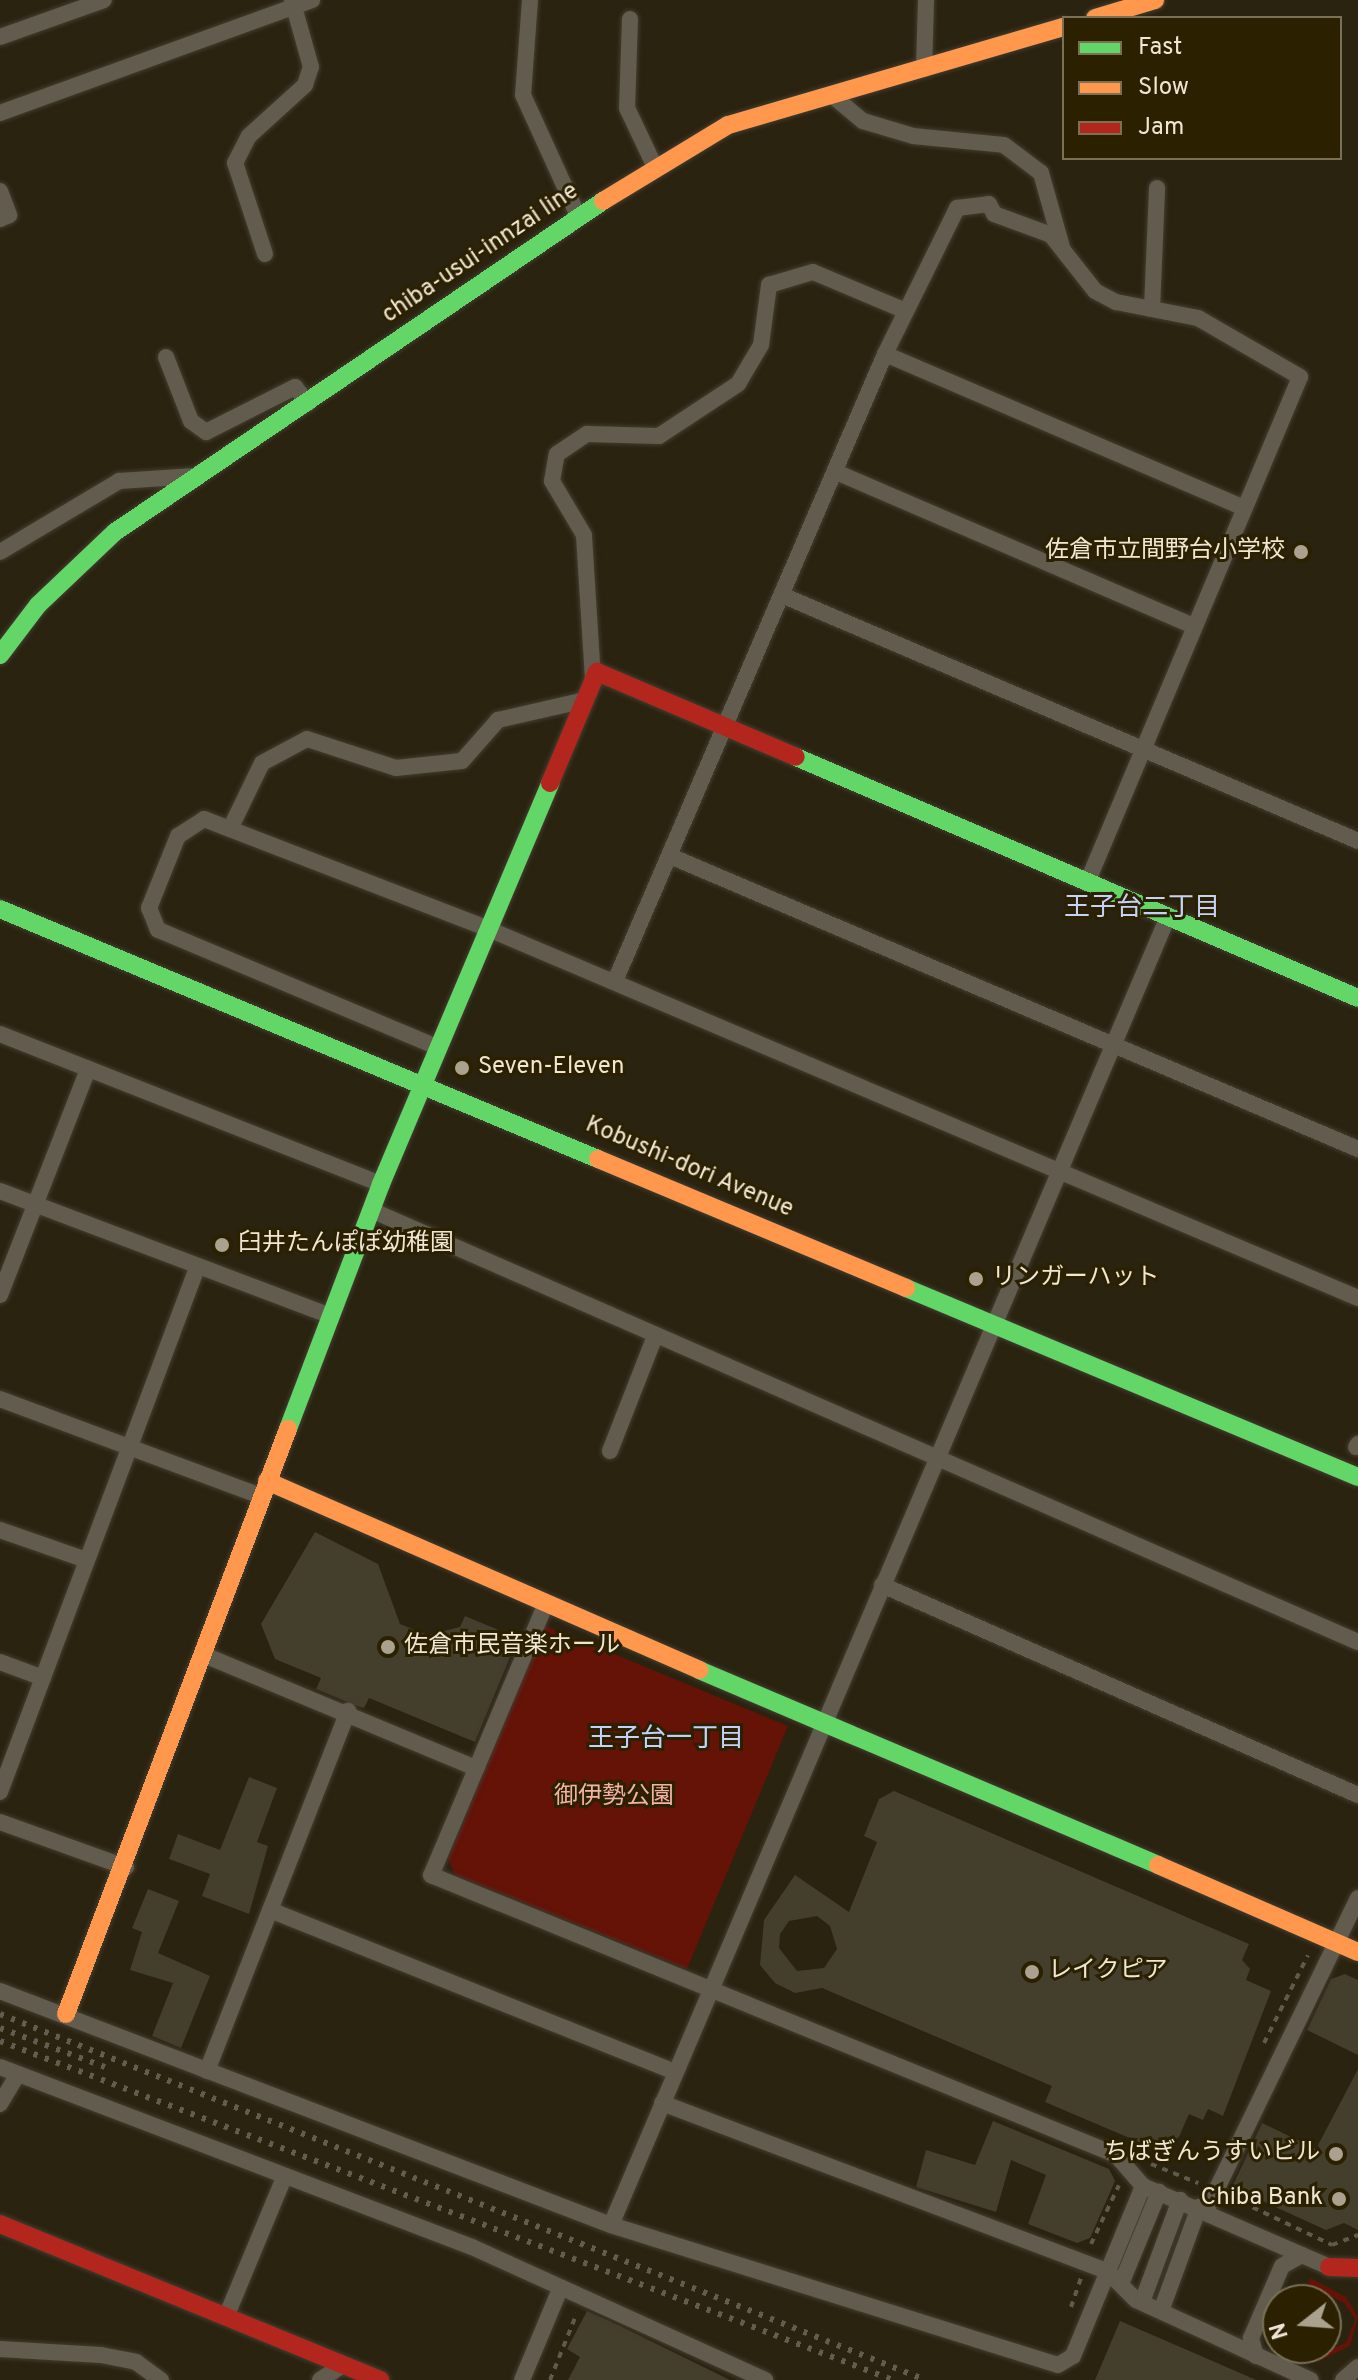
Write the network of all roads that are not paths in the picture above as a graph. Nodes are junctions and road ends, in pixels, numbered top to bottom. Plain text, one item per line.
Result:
1 (104, 0) edge
2 (312, 0) edge
3 (530, 0) edge
4 (926, 0) edge
5 (1155, 0) edge
6 (294, 5) edge
7 (1102, 16) edge
8 (630, 19) dead end
9 (1062, 28) edge
10 (0, 37) edge
11 (924, 69) junction
12 (833, 96) junction
13 (0, 113) edge
14 (655, 167) junction
15 (1157, 188) dead end
16 (0, 191) edge
17 (579, 218) junction
18 (0, 219) edge
19 (1062, 248) junction
20 (265, 254) dead end
21 (1152, 309) junction
22 (906, 311) junction
23 (885, 354) junction
24 (166, 357) dead end
25 (308, 403) junction
26 (836, 472) junction
27 (196, 476) junction
28 (1242, 507) junction
29 (0, 552) edge
30 (784, 596) junction
31 (1192, 625) junction
32 (0, 655) edge
33 (593, 679) junction
34 (585, 700) junction
35 (726, 730) junction
36 (1141, 747) junction
37 (230, 829) junction
38 (1358, 841) edge
39 (670, 856) junction
40 (1087, 883) junction
41 (0, 909) edge
42 (1167, 919) junction
43 (486, 928) junction
44 (615, 981) junction
45 (1358, 998) edge
46 (0, 1034) edge
47 (1114, 1044) junction
48 (437, 1047) junction
49 (88, 1069) junction
50 (423, 1083) junction
51 (1358, 1149) edge
52 (1061, 1170) junction
53 (381, 1184) junction
54 (0, 1191) edge
55 (34, 1204) junction
56 (371, 1210) junction
57 (197, 1268) junction
58 (0, 1295) edge
59 (1358, 1298) edge
60 (331, 1316) junction
61 (993, 1321) junction
62 (655, 1336) junction
63 (0, 1399) edge
64 (129, 1448) junction
65 (610, 1451) dead end
66 (934, 1460) junction
67 (1358, 1477) edge
68 (264, 1488) junction
69 (0, 1530) edge
70 (86, 1560) junction
71 (882, 1585) junction
72 (544, 1608) junction
73 (1358, 1642) edge
74 (204, 1655) junction
75 (0, 1662) edge
76 (43, 1678) junction
77 (348, 1711) junction
78 (822, 1719) junction
79 (476, 1768) junction
80 (0, 1792) edge
81 (1358, 1795) edge
82 (0, 1822) edge
83 (126, 1867) junction
84 (1358, 1898) edge
85 (270, 1910) junction
86 (1336, 1942) junction
87 (1358, 1952) edge
88 (712, 1986) junction
89 (0, 1991) edge
90 (66, 2014) junction
91 (0, 2067) edge
92 (207, 2071) junction
93 (675, 2072) junction
94 (18, 2074) junction
95 (662, 2103) junction
96 (0, 2104) edge
97 (284, 2178) junction
98 (1151, 2189) junction
99 (1180, 2200) junction
100 (1203, 2209) junction
101 (0, 2224) edge
102 (611, 2225) junction
103 (1302, 2255) junction
104 (1329, 2267) joint
105 (1358, 2268) edge
106 (1107, 2271) junction
107 (1121, 2284) junction
108 (560, 2289) junction
109 (1139, 2301) junction
110 (1093, 2305) junction
111 (1161, 2311) junction
112 (226, 2317) junction
113 (0, 2349) edge
114 (1256, 2356) junction
115 (343, 2365) junction
116 (161, 2380) edge
117 (320, 2380) edge
118 (380, 2380) edge
119 (522, 2380) edge
120 (765, 2380) edge
121 (1311, 2380) edge

1 - 10 street
2 - 6 street
3 - 17 street
4 - 11 street
5 - 7 street
6 - 13 street
6 - 20 street
8 - 14 street
9 - 11 street, chiba-usui-innzai line
11 - 12 street, chiba-usui-innzai line
12 - 14 street, chiba-usui-innzai line
12 - 19 street
14 - 17 street, chiba-usui-innzai line
15 - 21 street
16 - 18 street
17 - 25 street, chiba-usui-innzai line
19 - 21 street
19 - 22 street
21 - 28 street
22 - 23 street
22 - 33 street
23 - 26 street
23 - 28 street
24 - 25 street
25 - 27 street, chiba-usui-innzai line
26 - 30 street
26 - 31 street
27 - 29 street
27 - 32 street, chiba-usui-innzai line
28 - 31 street
30 - 35 street
30 - 36 street
31 - 36 street
33 - 34 street
33 - 35 street
34 - 37 street
34 - 43 street
35 - 39 street
35 - 40 street
36 - 38 street
36 - 40 street
37 - 43 street
37 - 48 street
39 - 44 street
39 - 47 street
40 - 42 street
41 - 50 street, Kobushi-dori Avenue
42 - 45 street
42 - 47 street
43 - 44 street
43 - 48 street
44 - 52 street
46 - 49 street
47 - 51 street
47 - 52 street
48 - 50 street
49 - 53 street
49 - 55 street
50 - 53 street
50 - 61 street, Kobushi-dori Avenue
52 - 59 street
52 - 61 street
53 - 56 street
54 - 55 street
55 - 57 street
55 - 58 street
56 - 60 street
56 - 62 street
57 - 60 street
57 - 64 street
60 - 68 street
61 - 66 street
61 - 67 street, Kobushi-dori Avenue
62 - 65 street
62 - 66 street
63 - 64 street
64 - 68 street
64 - 70 street
66 - 71 street
66 - 73 street
68 - 72 street
68 - 74 street
69 - 70 street
70 - 76 street
71 - 78 street
71 - 81 street
72 - 78 street
72 - 79 street
74 - 77 street
74 - 83 street
75 - 76 street
76 - 80 street
77 - 79 street
77 - 85 street
78 - 86 street
78 - 88 street
79 - 88 street
82 - 83 street
83 - 90 street
84 - 86 street
85 - 92 street
85 - 93 street
86 - 87 street
86 - 100 street
88 - 93 street
88 - 98 street
89 - 90 street
90 - 92 street
91 - 94 street
92 - 102 street
93 - 95 street
94 - 96 street
94 - 97 street
95 - 102 street
95 - 106 street
97 - 108 street
97 - 112 street
98 - 99 street
98 - 106 street
98 - 107 street
99 - 100 street
99 - 109 street
100 - 103 street
100 - 111 street
101 - 112 street
102 - 110 street
103 - 104 street
103 - 114 street
104 - 105 street
106 - 107 street
106 - 110 street
107 - 109 street
108 - 119 street
108 - 120 street
109 - 110 street
109 - 111 street
111 - 114 street
112 - 115 street
113 - 116 street
114 - 121 street
115 - 117 street
115 - 118 street

